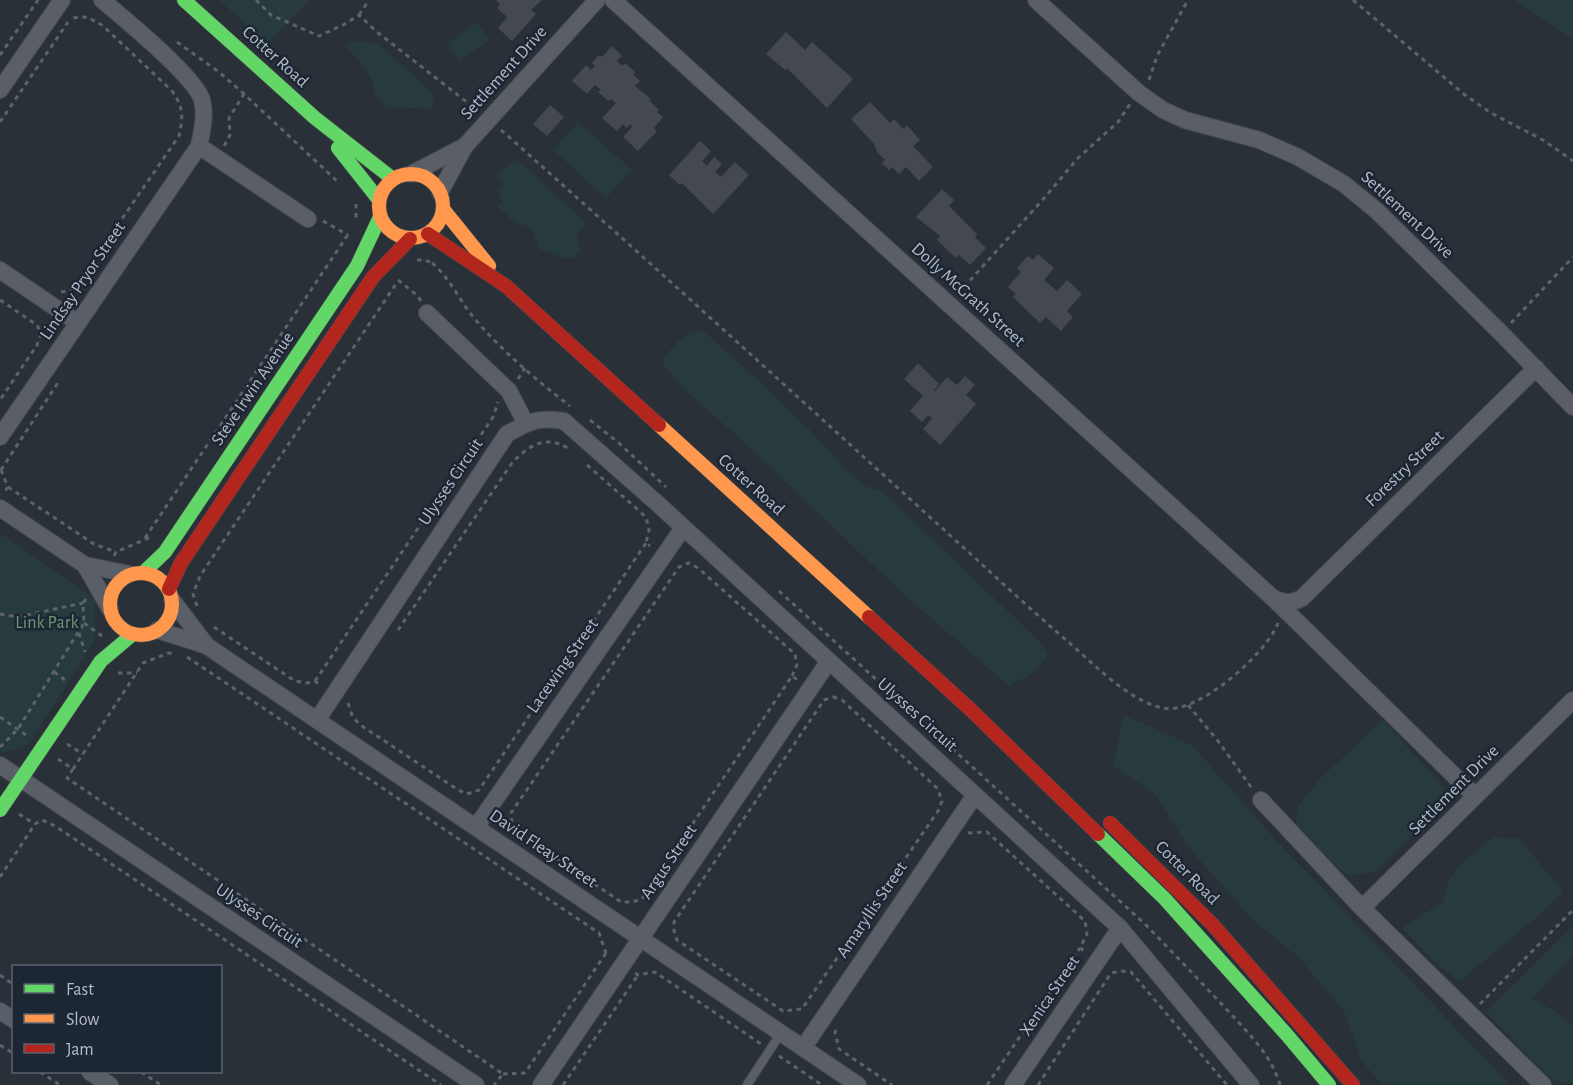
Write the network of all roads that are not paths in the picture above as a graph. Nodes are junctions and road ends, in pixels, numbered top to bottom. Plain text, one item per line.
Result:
1 (62, 0) edge
2 (102, 0) edge
3 (184, 0) edge
4 (597, 0) edge
5 (613, 0) edge
6 (1036, 0) edge
7 (0, 90) edge
8 (315, 118) junction
9 (199, 146) junction
10 (465, 146) junction
11 (411, 174) junction
12 (393, 179) junction
13 (440, 192) junction
14 (379, 200) junction
15 (443, 209) junction
16 (380, 217) junction
17 (308, 219) road end
18 (428, 234) junction
19 (410, 239) junction
20 (0, 270) edge
21 (506, 286) junction
22 (427, 313) road end
23 (78, 322) junction
24 (1536, 368) junction
25 (1573, 407) edge
26 (526, 424) junction
27 (0, 437) edge
28 (0, 508) edge
29 (683, 528) junction
30 (85, 565) junction
31 (136, 573) junction
32 (171, 595) junction
33 (1273, 598) junction
34 (111, 614) junction
35 (157, 630) junction
36 (132, 634) junction
37 (207, 646) junction
38 (101, 661) junction
39 (829, 661) junction
40 (1573, 700) edge
41 (971, 710) junction
42 (317, 720) junction
43 (0, 765) edge
44 (21, 780) junction
45 (975, 795) junction
46 (1078, 795) dead end
47 (1475, 796) junction
48 (1261, 800) road end
49 (0, 810) edge
50 (1096, 810) dead end
51 (476, 827) junction
52 (1362, 908) junction
53 (1120, 928) junction
54 (640, 938) junction
55 (781, 1033) junction
56 (802, 1048) junction
57 (93, 1073) edge
58 (110, 1085) edge
59 (476, 1085) edge
60 (541, 1085) edge
61 (747, 1085) edge
62 (858, 1085) edge
63 (1013, 1085) edge
64 (1251, 1085) edge
65 (1329, 1085) edge
66 (1353, 1085) edge
67 (1543, 1085) edge

1 - 7 street
2 - 9 street, Lindsay Pryor Street
3 - 8 main road, Cotter Road
4 - 10 street, Settlement Drive
5 - 33 street, Dolly McGrath Street
6 - 24 street, Settlement Drive
8 - 12 main road, Cotter Road
8 - 14 main road, Cotter Road
9 - 17 street
9 - 23 street, Lindsay Pryor Street
10 - 11 street, Settlement Drive
10 - 13 street, Settlement Drive
11 - 12 main road
11 - 13 main road
12 - 14 main road
13 - 15 main road
14 - 16 main road
15 - 18 main road
15 - 21 main road, Cotter Road
16 - 19 main road
16 - 31 main road, Steve Irwin Avenue
18 - 19 main road
18 - 21 main road, Cotter Road
19 - 32 main road, Steve Irwin Avenue
20 - 23 street
21 - 41 main road, Cotter Road
22 - 26 street
23 - 27 street, Lindsay Pryor Street
24 - 25 street, Settlement Drive
24 - 33 street, Forestry Street
26 - 29 street, Ulysses Circuit
26 - 42 street, Ulysses Circuit
28 - 30 street
29 - 39 street, Ulysses Circuit
29 - 51 street, Lacewing Street
30 - 31 street
30 - 34 street
31 - 32 main road
31 - 34 main road
32 - 35 main road
32 - 37 street, David Fleay Street
33 - 47 street, Dolly McGrath Street
34 - 36 main road
34 - 38 main road
35 - 36 main road
35 - 37 street, David Fleay Street
36 - 38 main road
37 - 42 street, David Fleay Street
38 - 44 main road
39 - 45 street, Ulysses Circuit
39 - 54 street, Argus Street
40 - 47 street, Settlement Drive
41 - 46 main road, Cotter Road
41 - 65 main road, Cotter Road
42 - 51 street, David Fleay Street
43 - 44 street, Ulysses Circuit
44 - 49 main road
44 - 59 street, Ulysses Circuit
45 - 53 street, Ulysses Circuit
45 - 56 street, Amaryllis Street
47 - 52 street, Settlement Drive
48 - 52 street
50 - 66 main road, Cotter Road
51 - 54 street, David Fleay Street
52 - 67 street
53 - 63 street, Xenica Street
53 - 64 street, Ulysses Circuit
54 - 55 street, David Fleay Street
54 - 60 street, Argus Street
55 - 56 street, David Fleay Street
55 - 61 lane
56 - 62 street, David Fleay Street
57 - 58 street

